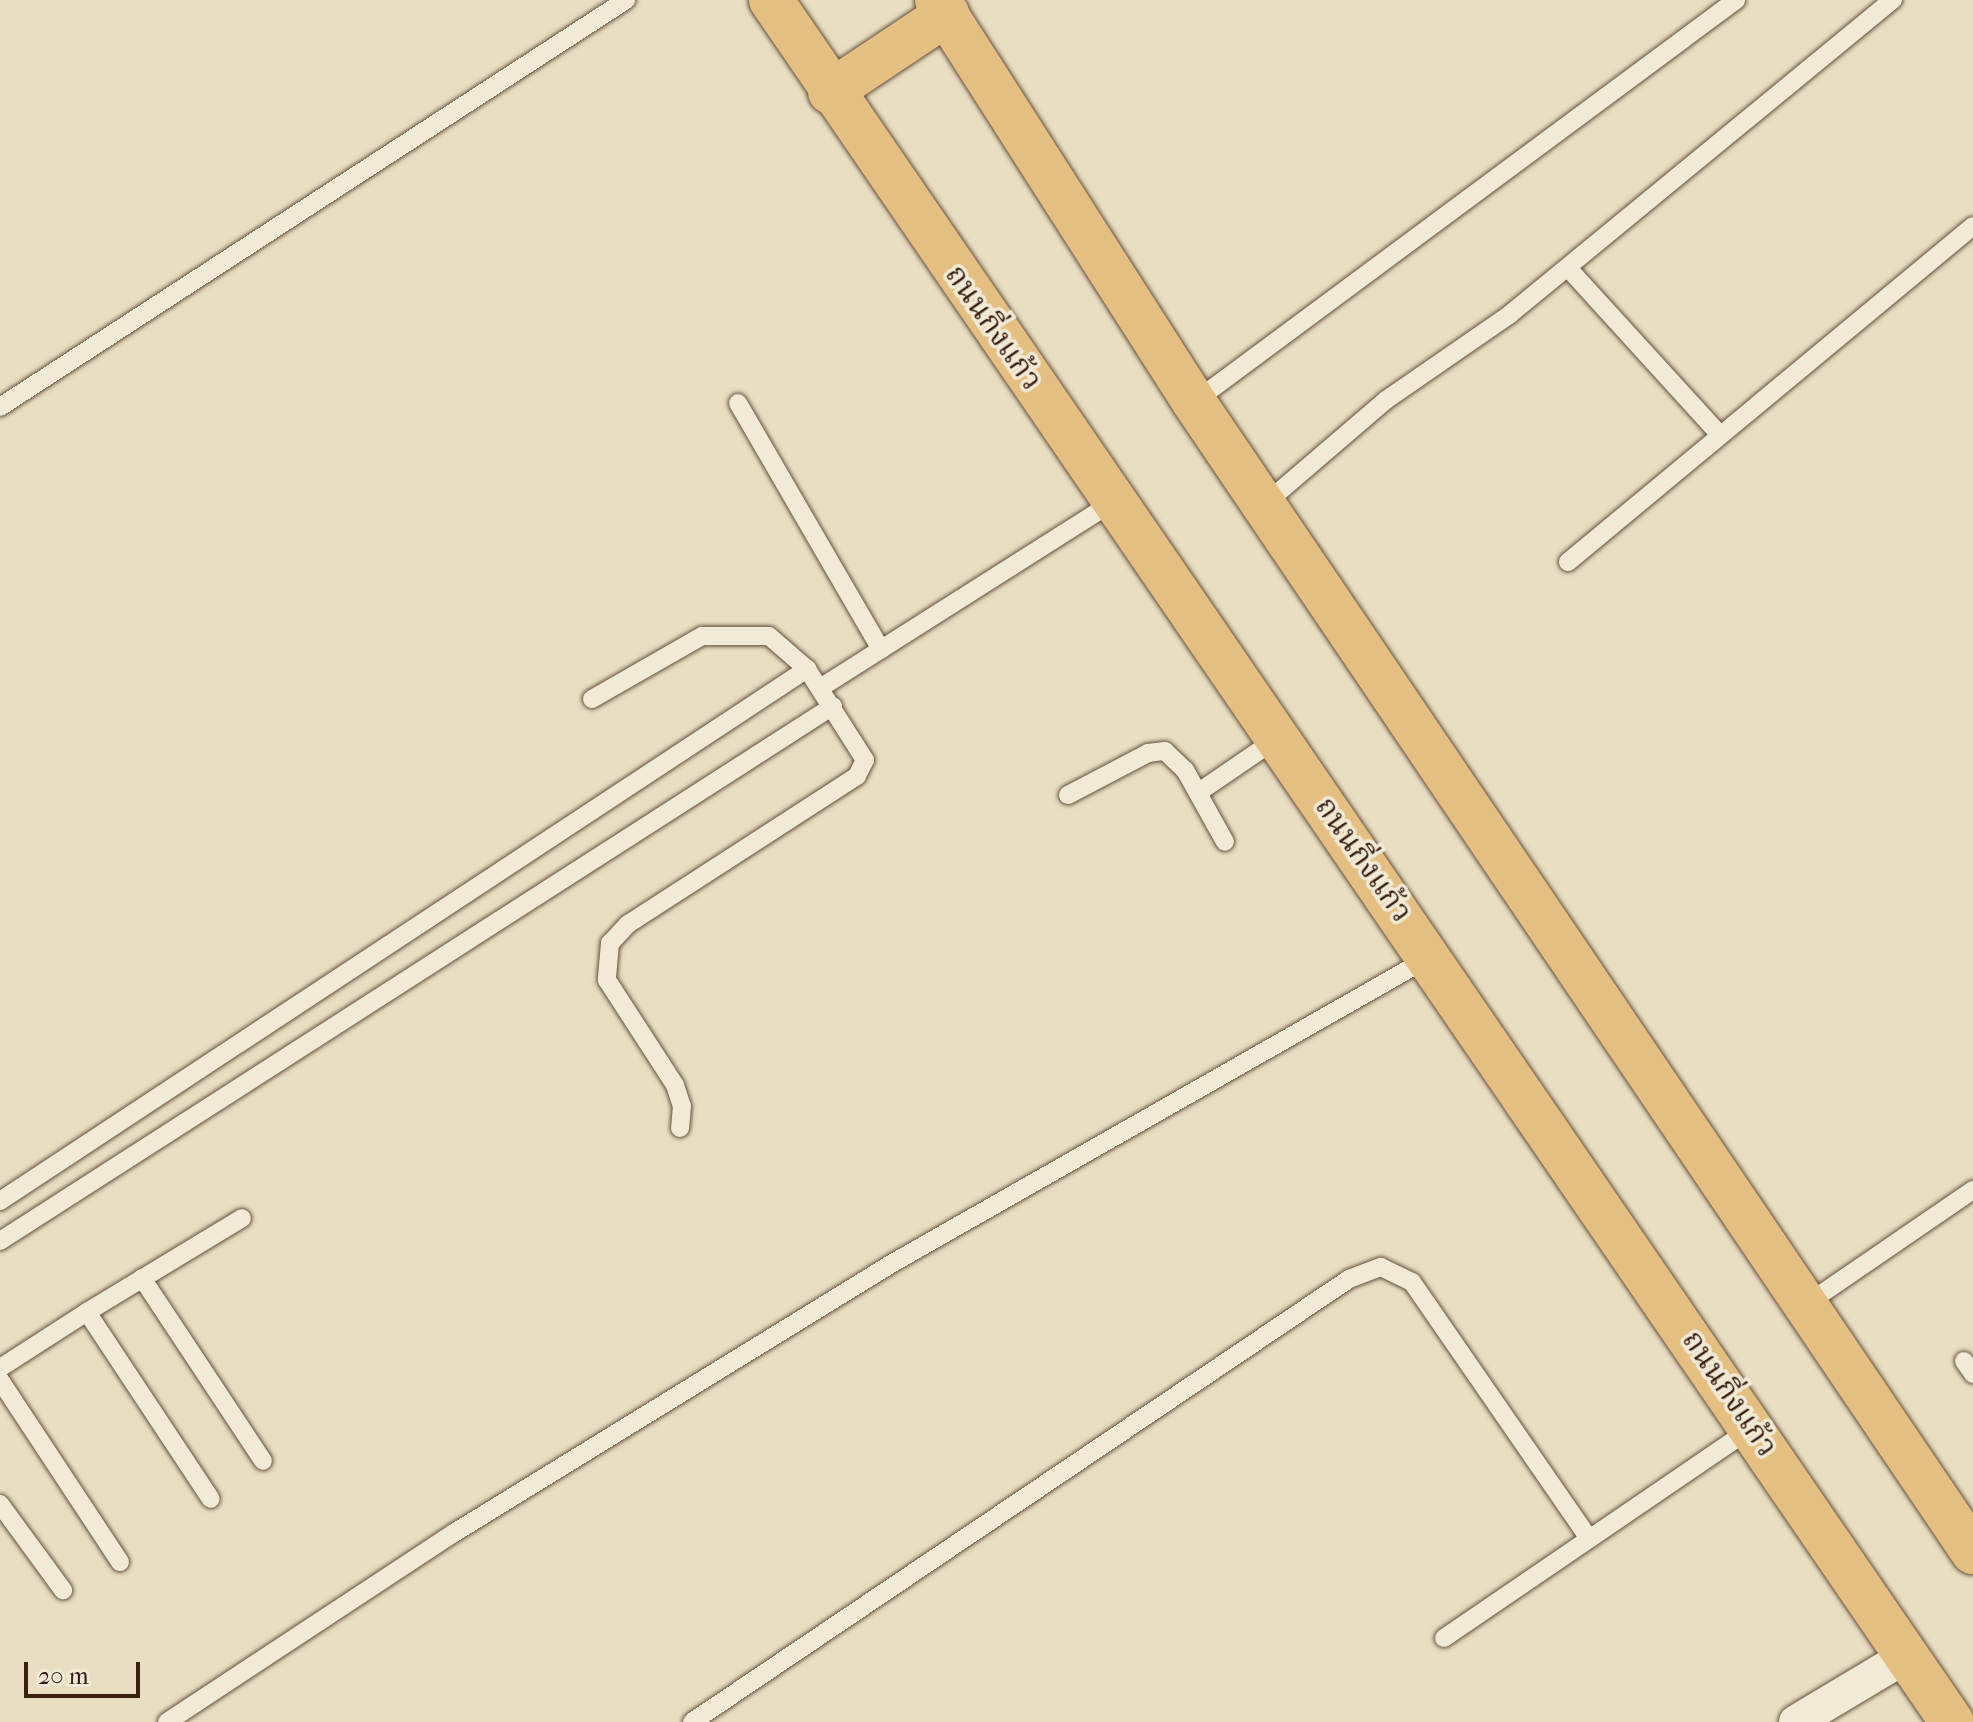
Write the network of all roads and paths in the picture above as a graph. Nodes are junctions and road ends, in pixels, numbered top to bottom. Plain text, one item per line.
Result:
1 (626, 0) edge
2 (771, 0) edge
3 (1736, 0) edge
4 (1893, 0) edge
5 (942, 7) edge
6 (830, 92) junction
7 (1973, 226) edge
8 (1568, 268) junction
9 (1194, 402) junction
10 (738, 403) dead end
11 (0, 407) edge
12 (1720, 435) junction
13 (1113, 502) junction
14 (1267, 502) junction
15 (1568, 562) dead end
16 (881, 650) junction
17 (807, 669) junction
18 (820, 688) junction
19 (592, 699) dead end
20 (833, 706) junction
21 (1278, 738) junction
22 (1199, 792) junction
23 (1068, 795) dead end
24 (1225, 842) dead end
25 (1430, 957) junction
26 (680, 1128) dead end
27 (1973, 1190) edge
28 (0, 1201) edge
29 (242, 1218) dead end
30 (0, 1241) edge
31 (142, 1278) junction
32 (1805, 1305) junction
33 (87, 1312) junction
34 (0, 1368) edge
35 (0, 1380) edge
36 (1752, 1428) junction
37 (263, 1461) dead end
38 (211, 1499) dead end
39 (0, 1504) edge
40 (1589, 1539) junction
41 (1973, 1552) edge
42 (120, 1562) dead end
43 (63, 1590) dead end
44 (1444, 1638) dead end
45 (1908, 1655) junction
46 (167, 1722) edge
47 (692, 1722) edge
48 (1796, 1722) edge
49 (1952, 1722) edge

1 - 11 lane
2 - 6 main road, ถนนกิ่งแก้ว
3 - 9 lane
4 - 8 lane
5 - 6 main road
5 - 9 main road
6 - 13 main road, ถนนกิ่งแก้ว
7 - 12 lane
8 - 12 lane
8 - 14 lane
9 - 14 main road
10 - 16 lane
12 - 15 lane
13 - 16 lane
13 - 21 main road, ถนนกิ่งแก้ว
14 - 32 main road
16 - 18 lane
17 - 18 lane
17 - 19 lane
17 - 28 lane
18 - 20 lane
20 - 26 lane
20 - 30 lane
21 - 22 lane
21 - 25 main road, ถนนกิ่งแก้ว
22 - 23 lane
22 - 24 lane
25 - 36 main road, ถนนกิ่งแก้ว
25 - 46 lane
27 - 32 lane
29 - 31 lane
31 - 33 lane
31 - 37 lane
32 - 41 main road
33 - 34 lane
33 - 38 lane
35 - 42 lane
36 - 40 lane
36 - 45 main road, ถนนกิ่งแก้ว
39 - 43 lane
40 - 44 lane
40 - 47 lane
45 - 48 street
45 - 49 main road, ถนนกิ่งแก้ว

